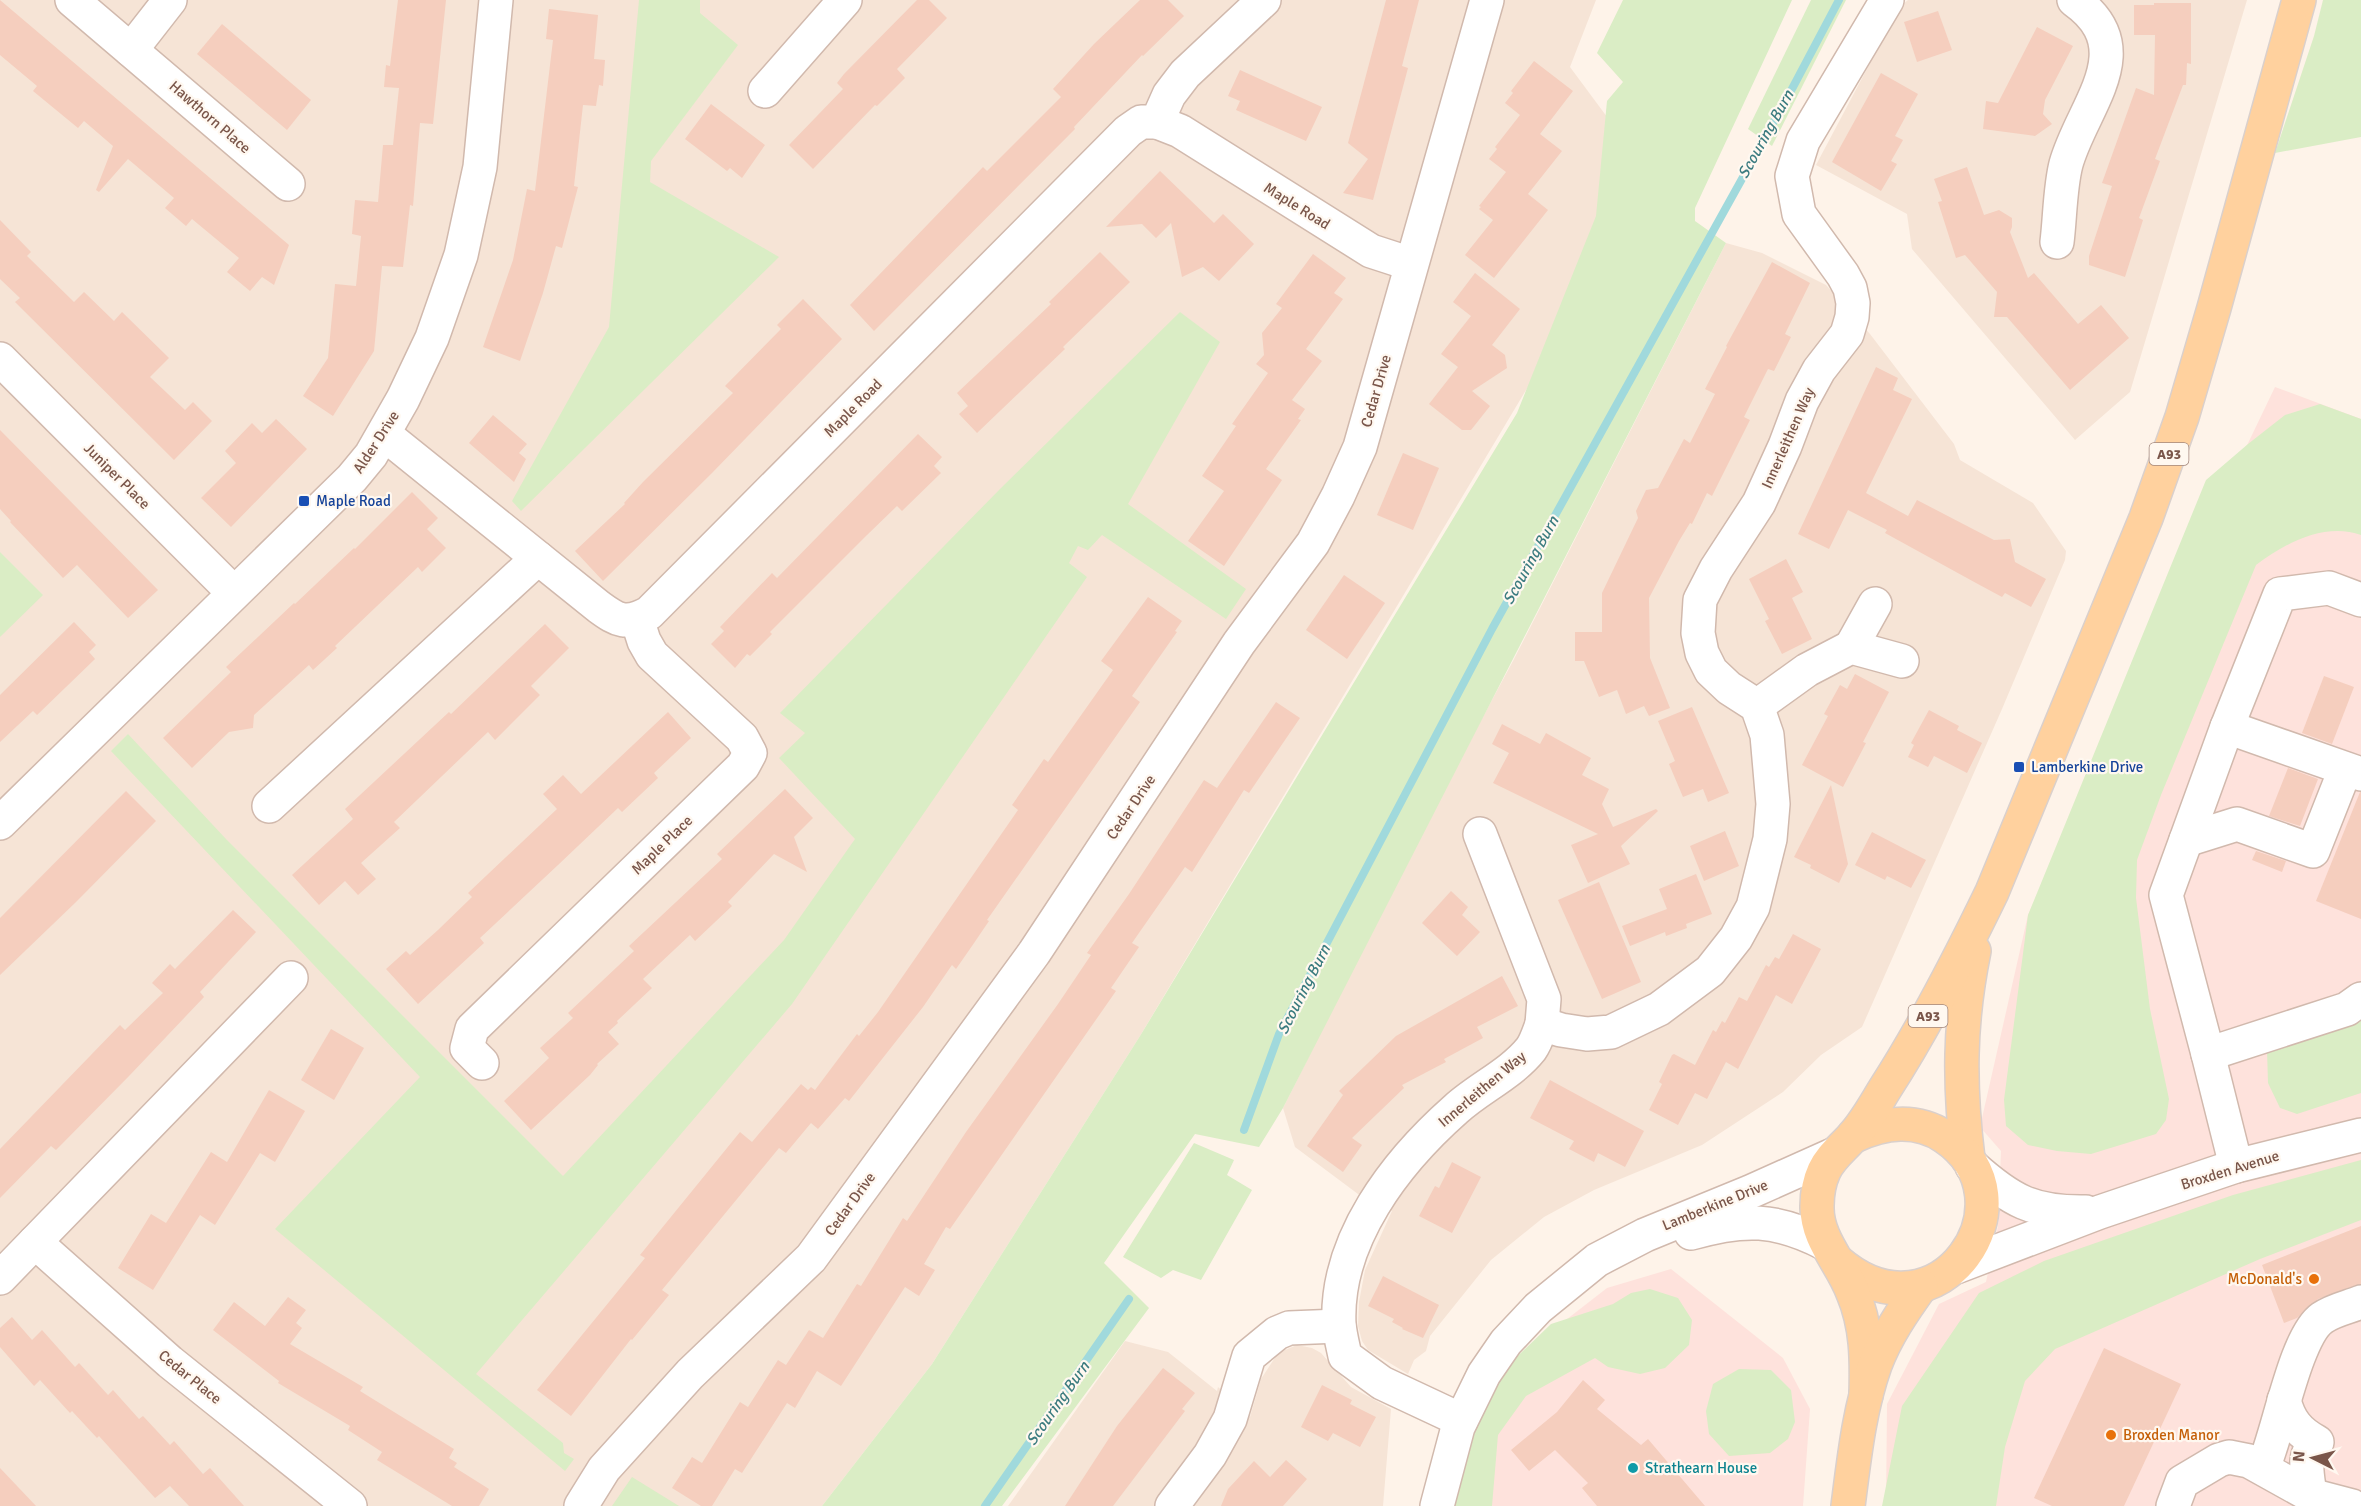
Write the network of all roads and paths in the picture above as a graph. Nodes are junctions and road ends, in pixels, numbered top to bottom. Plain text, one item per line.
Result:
1 (72, 0) edge
2 (170, 0) edge
3 (496, 0) edge
4 (845, 0) edge
5 (1264, 0) edge
6 (1487, 0) edge
7 (1887, 0) edge
8 (2074, 0) edge
9 (2299, 0) edge
10 (131, 50) junction
11 (765, 91) dead end
12 (1157, 122) junction
13 (288, 184) dead end
14 (2057, 242) dead end
15 (1412, 264) junction
16 (0, 358) edge
17 (384, 435) junction
18 (538, 558) junction
19 (234, 593) junction
20 (2361, 600) edge
21 (1875, 604) dead end
22 (637, 619) junction
23 (1851, 646) junction
24 (1902, 661) dead end
25 (1757, 706) junction
26 (2227, 727) junction
27 (2353, 772) edge
28 (269, 806) dead end
29 (0, 823) edge
30 (1480, 834) dead end
31 (2186, 840) junction
32 (1992, 892) junction
33 (291, 978) dead end
34 (2361, 999) edge
35 (1542, 1024) junction
36 (2208, 1053) junction
37 (482, 1063) dead end
38 (2361, 1135) edge
39 (1844, 1145) junction
40 (1970, 1163) junction
41 (2236, 1166) junction
42 (2100, 1212) junction
43 (35, 1242) junction
44 (1832, 1253) junction
45 (1597, 1260) junction
46 (1956, 1267) junction
47 (0, 1278) edge
48 (1922, 1286) junction
49 (2361, 1302) edge
50 (1339, 1326) junction
51 (1866, 1395) junction
52 (2284, 1400) junction
53 (1461, 1420) junction
54 (2263, 1468) junction
55 (2310, 1495) junction
56 (350, 1506) edge
57 (581, 1506) edge
58 (1172, 1506) edge
59 (1437, 1506) edge
60 (1848, 1506) edge
61 (2173, 1506) edge
62 (2352, 1506) edge

1 - 10 street, Hawthorn Place
2 - 10 street
3 - 17 street, Alder Drive
4 - 11 street
5 - 12 street
6 - 15 street, Cedar Drive
7 - 25 street, Innerleithen Way
8 - 14 street
9 - 32 main road, A93
10 - 13 street, Hawthorn Place
12 - 15 street, Maple Road
12 - 22 street, Maple Road
15 - 57 street, Cedar Drive
16 - 19 street, Juniper Place
17 - 18 street
17 - 19 street, Alder Drive
18 - 22 street
18 - 28 street
19 - 29 street, Alder Drive
20 - 26 street
21 - 23 street
22 - 37 street, Maple Place
23 - 24 street
23 - 25 street
25 - 35 street
26 - 27 street
26 - 31 street
27 - 31 street
30 - 35 street, Innerleithen Way
31 - 36 street
32 - 39 main road, A93
32 - 40 main road, A93
33 - 43 street
34 - 36 street
35 - 50 street, Innerleithen Way
36 - 41 street
38 - 41 street, Broxden Avenue
39 - 40 main road, A93
39 - 44 main road, A93
39 - 45 street, Lamberkine Drive
40 - 42 street, Broxden Avenue
40 - 46 main road, A93
41 - 42 street, Broxden Avenue
42 - 46 street, Broxden Avenue
43 - 47 street
43 - 56 street, Cedar Place
44 - 45 street, Lamberkine Drive
44 - 48 main road, A93
44 - 51 main road, A93
45 - 53 street, Lamberkine Drive
46 - 48 main road, A93
48 - 51 main road, A93
49 - 52 street
50 - 53 street, Innerleithen Way
50 - 58 street
51 - 60 main road, A93
52 - 54 street
52 - 55 street
53 - 59 street, Lamberkine Drive
54 - 55 street
54 - 61 street
55 - 62 street

